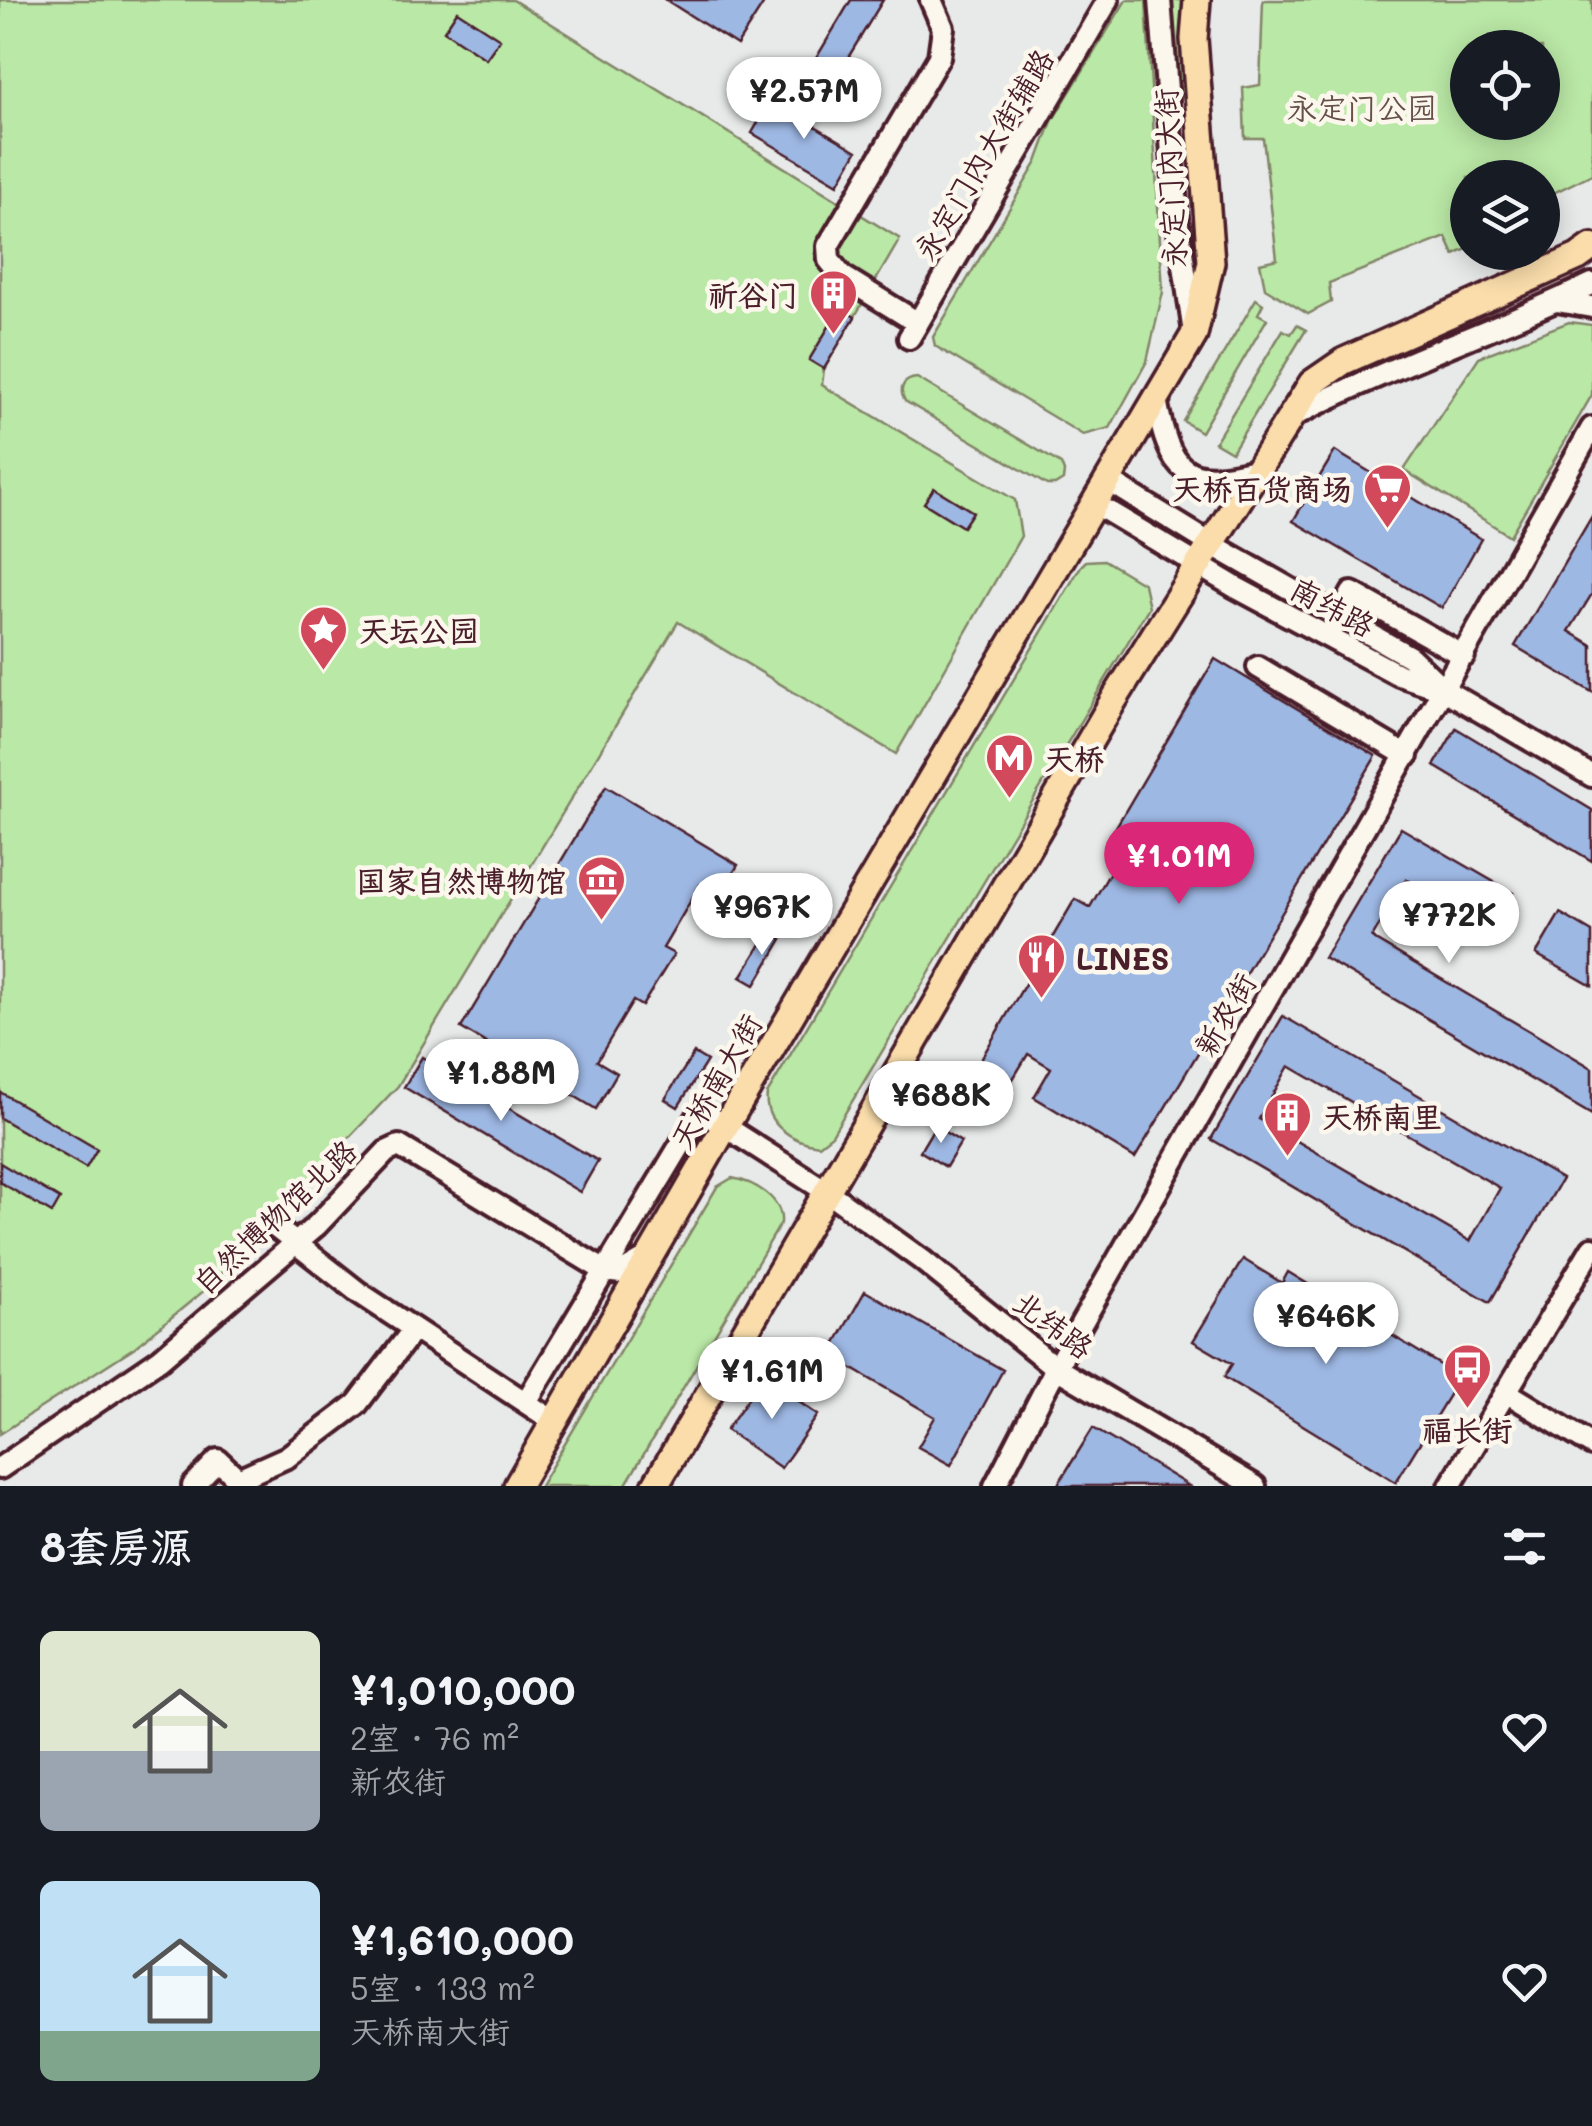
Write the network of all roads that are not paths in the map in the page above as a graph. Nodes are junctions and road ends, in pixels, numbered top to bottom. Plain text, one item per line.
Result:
1 (931, 0) edge
2 (1108, 0) edge
3 (1160, 0) edge
4 (1197, 0) edge
5 (1592, 247) edge
6 (1592, 284) edge
7 (1557, 301) junction
8 (1592, 307) edge
9 (1194, 334) junction
10 (1156, 400) junction
11 (1291, 417) junction
12 (1592, 428) edge
13 (1259, 469) junction
14 (1109, 481) junction
15 (1094, 503) junction
16 (1204, 555) junction
17 (1339, 617) junction
18 (1329, 638) junction
19 (1464, 656) junction
20 (1258, 667) dead end
21 (1444, 690) junction
22 (1406, 756) junction
23 (1592, 776) edge
24 (726, 1126) junction
25 (828, 1193) junction
26 (270, 1224) dead end
27 (296, 1243) junction
28 (1592, 1248) edge
29 (652, 1254) junction
30 (605, 1271) junction
31 (413, 1330) junction
32 (1056, 1368) junction
33 (1506, 1392) junction
34 (526, 1402) junction
35 (555, 1422) junction
36 (1592, 1445) edge
37 (0, 1468) edge
38 (1231, 1480) edge
39 (193, 1486) edge
40 (517, 1486) edge
41 (655, 1486) edge
42 (995, 1486) edge
43 (1255, 1486) edge
44 (1450, 1486) edge

1 - 2 street, 永定门内大街辅路
3 - 9 street
4 - 9 main road, 永定门内大街
5 - 11 main road
6 - 7 street
7 - 8 street
7 - 11 street
9 - 10 main road, 永定门内大街
10 - 13 street
10 - 14 main road, 永定门内大街
11 - 13 main road
12 - 19 street
13 - 16 main road
14 - 15 main road, 永定门内大街
14 - 16 street
15 - 16 street
15 - 24 main road, 天桥南大街
16 - 17 street, 南纬路
16 - 18 street, 南纬路
16 - 25 main road
17 - 18 street
17 - 19 street
17 - 21 street, 南纬路
18 - 21 street, 南纬路
19 - 21 street
20 - 22 street
21 - 22 street, 新农街
21 - 23 street, 南纬路
22 - 32 street, 新农街
24 - 25 street, 北纬路
24 - 29 main road, 天桥南大街
24 - 30 street, 北纬路
25 - 32 street, 北纬路
25 - 41 main road
26 - 27 street
27 - 30 street, 自然博物馆北路
27 - 31 street
27 - 37 street, 自然博物馆北路
28 - 33 street
29 - 30 street
29 - 35 main road, 天桥南大街
30 - 34 street
31 - 34 street
31 - 39 street
32 - 38 street, 北纬路
32 - 42 street, 新农街
33 - 36 street
33 - 44 street
34 - 35 street
35 - 40 main road, 天桥南大街
38 - 43 street, 北纬路

